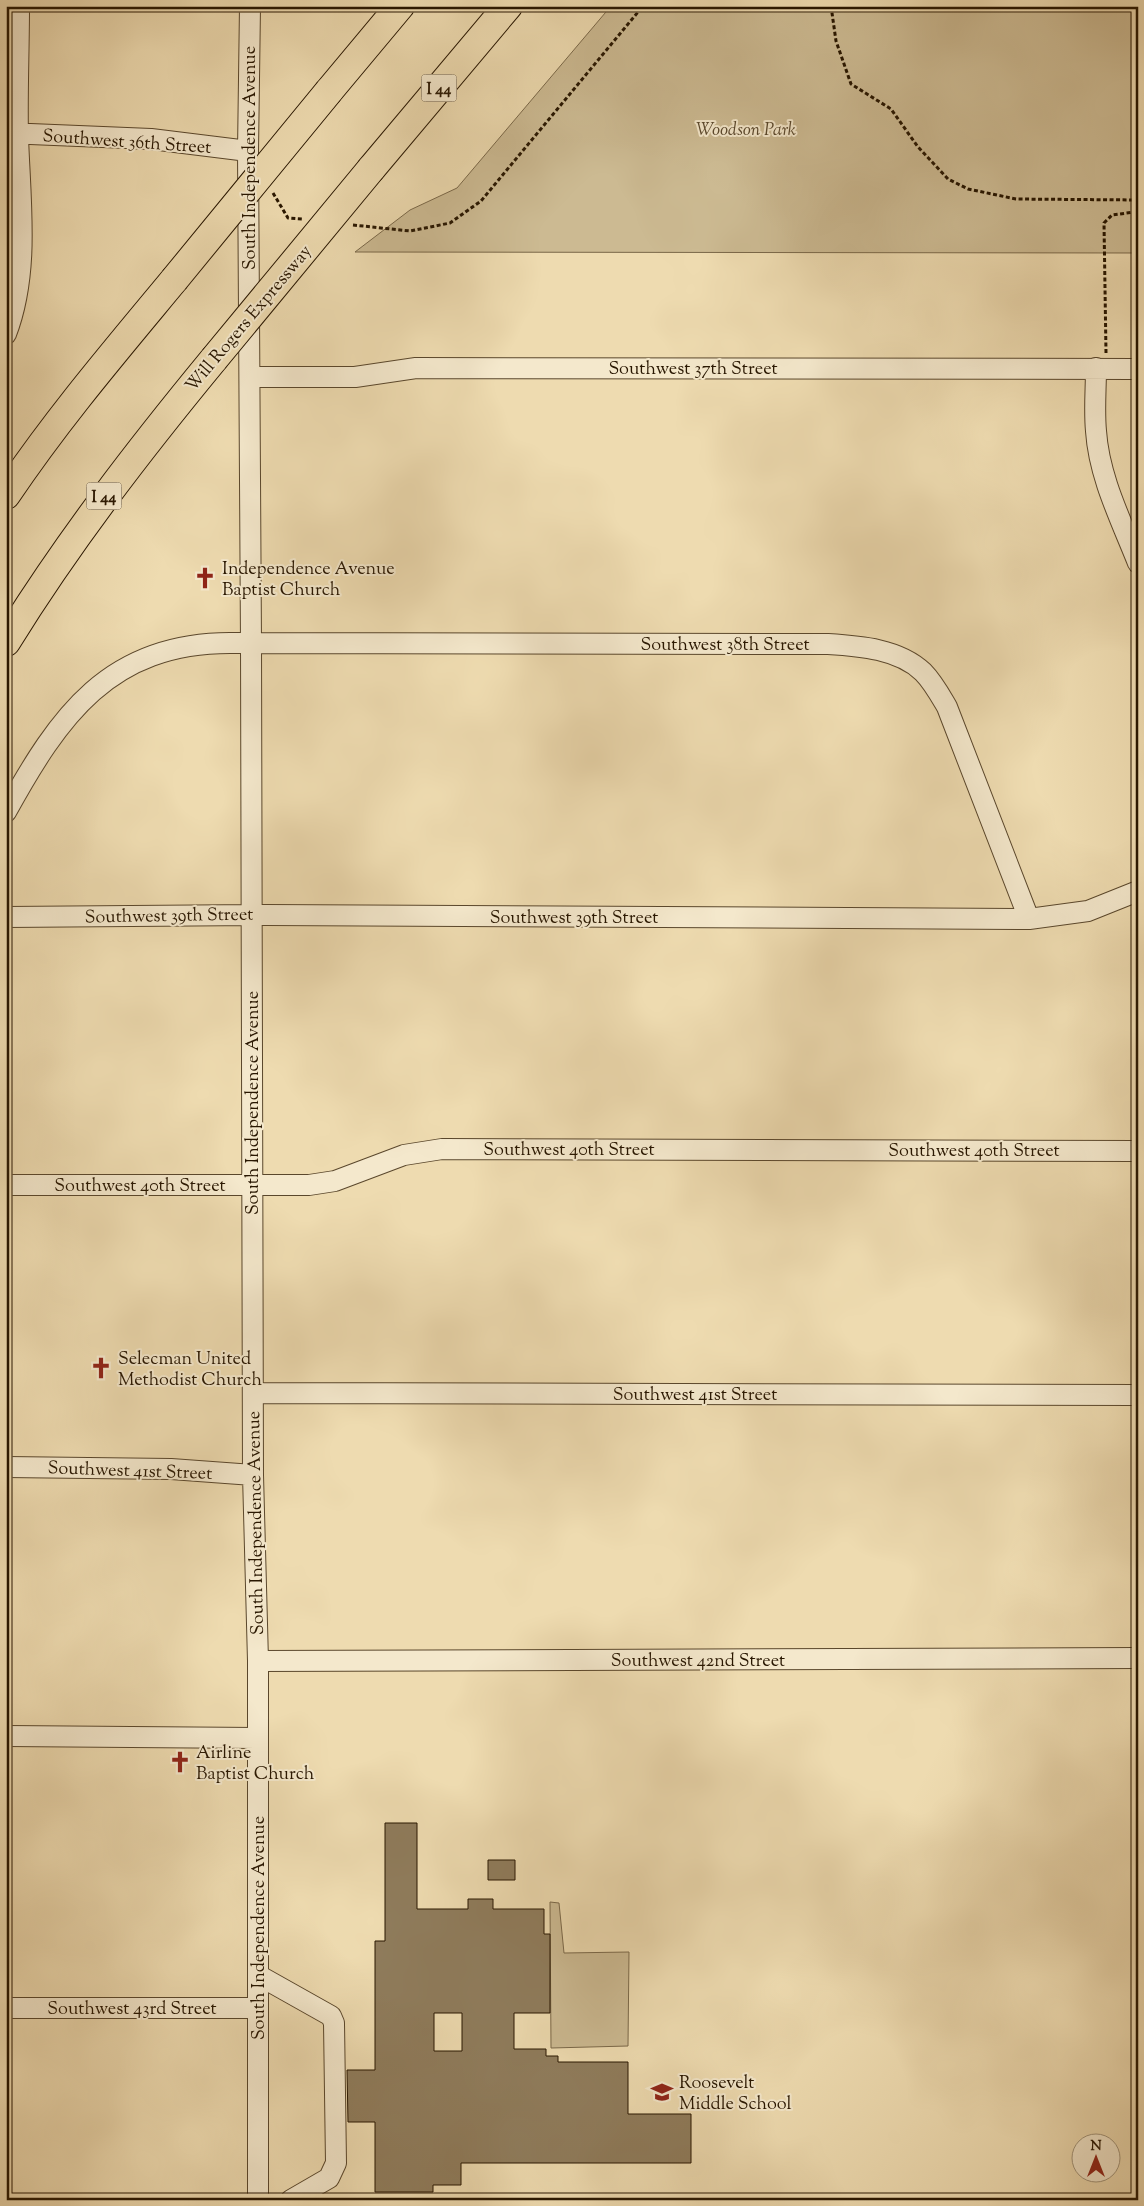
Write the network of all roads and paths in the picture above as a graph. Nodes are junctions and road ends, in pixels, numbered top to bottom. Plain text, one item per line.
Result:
1 (19, 6) edge
2 (250, 6) edge
3 (400, 6) edge
4 (508, 6) edge
5 (644, 6) edge
6 (830, 6) edge
7 (12, 133) edge
8 (248, 151) junction
9 (268, 184) dead end
10 (1137, 200) edge
11 (306, 220) dead end
12 (344, 224) dead end
13 (6, 334) edge
14 (1101, 368) junction
15 (1138, 368) edge
16 (250, 378) junction
17 (6, 495) edge
18 (1138, 563) edge
19 (6, 642) edge
20 (251, 643) junction
21 (6, 812) edge
22 (1138, 891) edge
23 (251, 914) junction
24 (6, 917) edge
25 (1028, 919) junction
26 (1138, 1151) edge
27 (6, 1185) edge
28 (252, 1185) junction
29 (253, 1392) junction
30 (1138, 1395) edge
31 (6, 1467) edge
32 (253, 1475) junction
33 (1138, 1658) edge
34 (258, 1661) junction
35 (6, 1736) edge
36 (258, 1738) junction
37 (258, 1975) junction
38 (6, 2008) edge
39 (258, 2008) junction
40 (258, 2200) edge
41 (291, 2200) edge

1 - 7 street
2 - 8 street, South Independence Avenue
3 - 17 highway, bridge
4 - 19 highway, Will Rogers Expressway / I 44, bridge
5 - 12 path
6 - 10 path
7 - 8 street, Southwest 36th Street
7 - 13 street
8 - 16 street, South Independence Avenue
9 - 11 path
10 - 14 path
14 - 15 street, Southwest 37th Street
14 - 16 street, Southwest 37th Street
14 - 18 street
16 - 20 street, South Independence Avenue
20 - 21 street, Southwest 38th Street
20 - 23 street, South Independence Avenue
20 - 25 street, Southwest 38th Street
22 - 25 street, Southwest 39th Street
23 - 24 street, Southwest 39th Street
23 - 25 street, Southwest 39th Street
23 - 28 street, South Independence Avenue
26 - 28 street, Southwest 40th Street
27 - 28 street, Southwest 40th Street
28 - 29 street, South Independence Avenue
29 - 30 street, Southwest 41st Street
29 - 32 street, South Independence Avenue
31 - 32 street, Southwest 41st Street
32 - 34 street, South Independence Avenue
33 - 34 street, Southwest 42nd Street
34 - 36 street, South Independence Avenue
35 - 36 street
36 - 37 street, South Independence Avenue
37 - 39 street, South Independence Avenue
37 - 41 street
38 - 39 street, Southwest 43rd Street
39 - 40 street, South Independence Avenue

